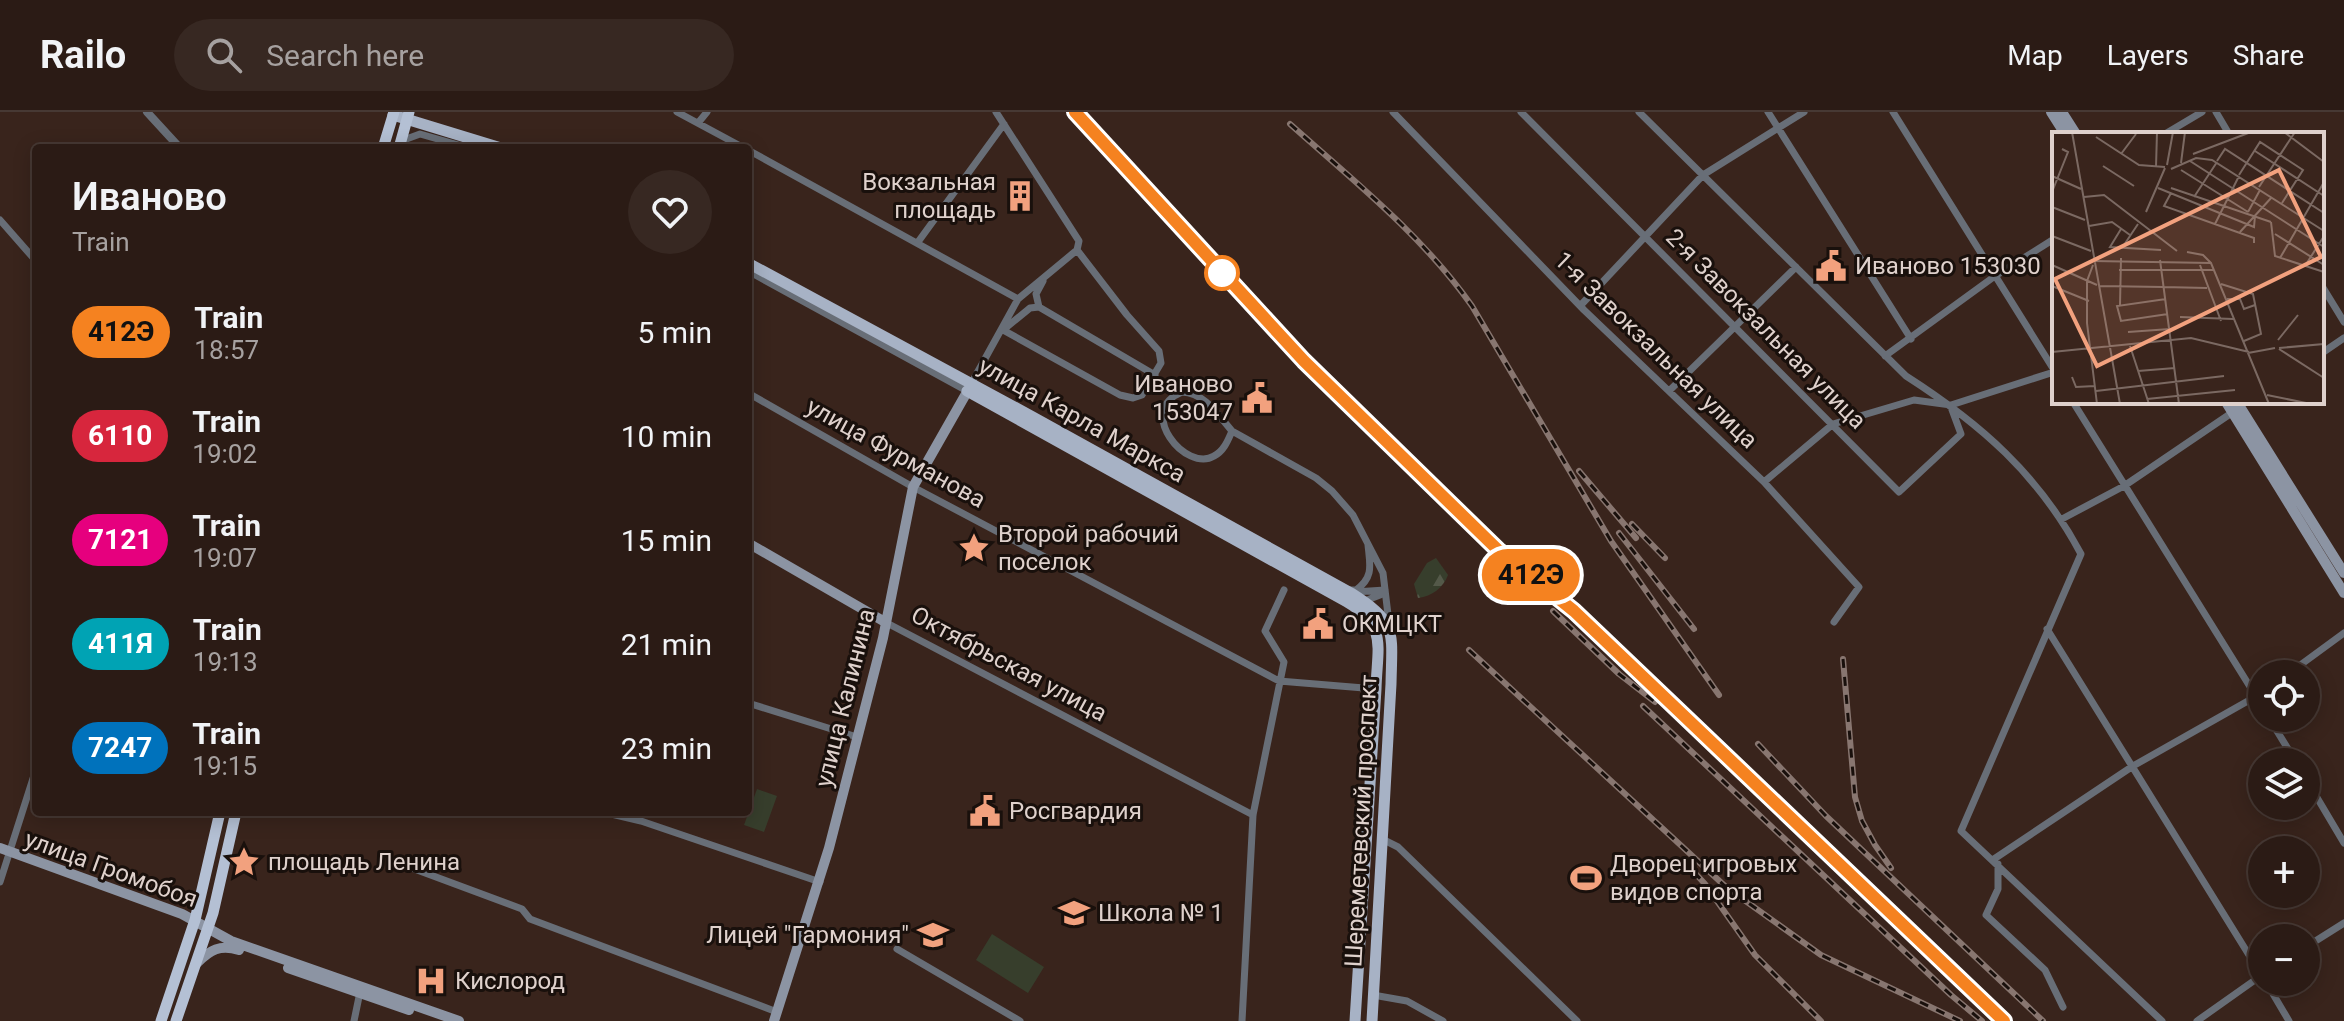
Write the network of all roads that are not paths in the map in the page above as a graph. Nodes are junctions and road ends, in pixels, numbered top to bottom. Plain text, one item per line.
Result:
1 (147, 112) edge
2 (677, 112) edge
3 (707, 112) edge
4 (996, 112) edge
5 (1393, 112) edge
6 (1521, 112) edge
7 (1639, 112) edge
8 (1768, 112) edge
9 (1804, 112) edge
10 (1893, 112) edge
11 (2051, 112) edge
12 (2062, 112) edge
13 (2202, 112) edge
14 (2216, 112) edge
15 (393, 114) edge
16 (408, 116) edge
17 (698, 123) junction
18 (1004, 124) junction
19 (1779, 129) junction
20 (2064, 132) edge
21 (2075, 132) edge
22 (2168, 132) edge
23 (2228, 132) edge
24 (176, 144) edge
25 (384, 144) edge
26 (400, 144) edge
27 (455, 144) edge
28 (489, 144) edge
29 (737, 144) edge
30 (752, 152) edge
31 (1703, 175) junction
32 (0, 220) edge
33 (1645, 236) junction
34 (2052, 240) edge
35 (918, 242) junction
36 (1077, 250) junction
37 (32, 256) edge
38 (752, 265) edge
39 (1796, 267) junction
40 (1052, 270) junction
41 (752, 273) edge
42 (1995, 276) junction
43 (2324, 289) edge
44 (1018, 299) junction
45 (1580, 306) junction
46 (1039, 307) junction
47 (2344, 322) edge
48 (1735, 326) junction
49 (1003, 330) junction
50 (2344, 338) edge
51 (1911, 339) junction
52 (2324, 352) edge
53 (1885, 356) junction
54 (2052, 368) edge
55 (2052, 372) edge
56 (1155, 375) junction
57 (969, 387) junction
58 (1669, 391) junction
59 (752, 395) edge
60 (2074, 404) edge
61 (1951, 405) junction
62 (2237, 405) edge
63 (1833, 424) junction
64 (1232, 431) junction
65 (1764, 482) junction
66 (2124, 486) junction
67 (913, 487) junction
68 (2062, 519) junction
69 (1367, 539) junction
70 (752, 545) edge
71 (2344, 573) edge
72 (1284, 590) dead end
73 (1385, 590) junction
74 (2344, 593) edge
75 (1347, 595) junction
76 (1364, 601) junction
77 (1380, 614) junction
78 (885, 622) junction
79 (1834, 622) dead end
80 (1389, 623) junction
81 (2047, 629) junction
82 (1376, 630) junction
83 (2344, 633) edge
84 (2307, 660) edge
85 (2248, 678) edge
86 (1279, 681) junction
87 (1376, 689) junction
88 (2248, 701) edge
89 (752, 704) edge
90 (857, 737) junction
91 (2133, 766) junction
92 (32, 779) edge
93 (2320, 803) edge
94 (1253, 815) junction
95 (219, 816) edge
96 (235, 816) edge
97 (620, 816) edge
98 (1366, 837) junction
99 (1382, 839) junction
100 (2344, 843) edge
101 (5, 850) edge
102 (1996, 862) junction
103 (401, 864) dead end
104 (0, 882) edge
105 (820, 882) junction
106 (195, 920) junction
107 (2344, 923) edge
108 (209, 927) junction
109 (2320, 938) edge
110 (229, 947) junction
111 (897, 949) dead end
112 (2248, 953) edge
113 (196, 964) junction
114 (2248, 986) edge
115 (361, 989) junction
116 (1357, 994) junction
117 (1373, 995) junction
118 (2274, 996) edge
119 (2063, 1007) dead end
120 (776, 1017) edge
121 (161, 1021) edge
122 (176, 1021) edge
123 (354, 1021) edge
124 (441, 1021) edge
125 (459, 1021) edge
126 (1020, 1021) edge
127 (1242, 1021) edge
128 (1355, 1021) edge
129 (1372, 1021) edge
130 (1443, 1021) edge
131 (1577, 1021) edge
132 (2162, 1021) edge
133 (2197, 1021) edge
134 (2289, 1021) edge

1 - 24 street
2 - 17 street
3 - 17 street
4 - 18 street
5 - 45 street, 1-я Завокзальная улица
6 - 33 street, 2-я Завокзальная улица
7 - 31 street
8 - 19 street
9 - 19 street
10 - 42 street
11 - 20 main road
12 - 21 main road
13 - 22 street
14 - 23 street
15 - 16 main road
15 - 25 highway
16 - 26 highway
16 - 28 main road
17 - 29 street
18 - 35 street
18 - 36 street
19 - 31 street
19 - 51 street
26 - 27 street
30 - 35 street
31 - 33 street
31 - 39 street
32 - 37 street
33 - 45 street
33 - 48 street, 2-я Завокзальная улица
34 - 42 street
35 - 44 street
36 - 40 street
36 - 56 street
38 - 57 main road, улица Карла Маркса
39 - 48 street
39 - 53 street
40 - 44 street
40 - 46 street
41 - 57 street, улица Карла Маркса
42 - 51 street
42 - 54 street
43 - 47 street
44 - 49 street
45 - 58 street, 1-я Завокзальная улица
46 - 49 street
46 - 56 street
48 - 58 street
48 - 63 street, 2-я Завокзальная улица
49 - 56 street
49 - 57 street
50 - 52 street
51 - 53 street
53 - 61 street
55 - 61 street
57 - 67 main road, улица Калинина
57 - 75 main road, улица Карла Маркса
58 - 65 street, 1-я Завокзальная улица
59 - 67 street, улица Фурманова
60 - 66 street
61 - 63 street
61 - 63 street, 2-я Завокзальная улица
61 - 68 street
62 - 66 street
62 - 71 main road
62 - 74 main road
63 - 65 street
64 - 64 street
64 - 69 street
65 - 79 street, 1-я Завокзальная улица
66 - 68 street
66 - 85 street
67 - 78 main road, улица Калинина
67 - 86 street, улица Фурманова
68 - 81 street
69 - 73 street
69 - 75 street
70 - 78 main road, Октябрьская улица
72 - 86 street
73 - 75 street
73 - 76 street
73 - 77 street
73 - 80 street
75 - 76 main road, улица Карла Маркса
75 - 82 main road, улица Карла Маркса
76 - 77 main road, улица Карла Маркса
77 - 80 main road, улица Карла Маркса
77 - 82 street
78 - 90 main road, улица Калинина
78 - 94 street, Октябрьская улица
80 - 99 main road, Шереметевский проспект
81 - 91 street
81 - 102 street
82 - 87 main road, Шереметевский проспект
83 - 84 street
86 - 87 street, улица Фурманова
86 - 94 street
87 - 98 main road, Шереметевский проспект
88 - 91 street
89 - 90 street
90 - 105 main road, улица Калинина
91 - 102 street
91 - 112 street
92 - 101 street
93 - 100 street
94 - 127 street
95 - 106 highway
96 - 108 highway
97 - 105 street
98 - 99 main road
98 - 116 main road, Шереметевский проспект
99 - 117 main road, Шереметевский проспект
99 - 131 street
101 - 104 street
101 - 106 main road, улица Громобоя
102 - 119 street
102 - 132 street
103 - 120 street
105 - 120 main road, улица Калинина
106 - 108 main road, улица Громобоя
106 - 121 highway
107 - 109 street
108 - 110 main road, улица Громобоя
108 - 113 highway
108 - 115 main road, улица Громобоя
110 - 113 main road
110 - 115 main road, улица Громобоя
111 - 126 street
113 - 122 highway
114 - 133 street
115 - 123 street
115 - 124 main road, улица Громобоя
115 - 125 main road, улица Громобоя
116 - 117 main road
116 - 128 main road, Шереметевский проспект
117 - 129 main road, Шереметевский проспект
117 - 130 street
118 - 134 street

